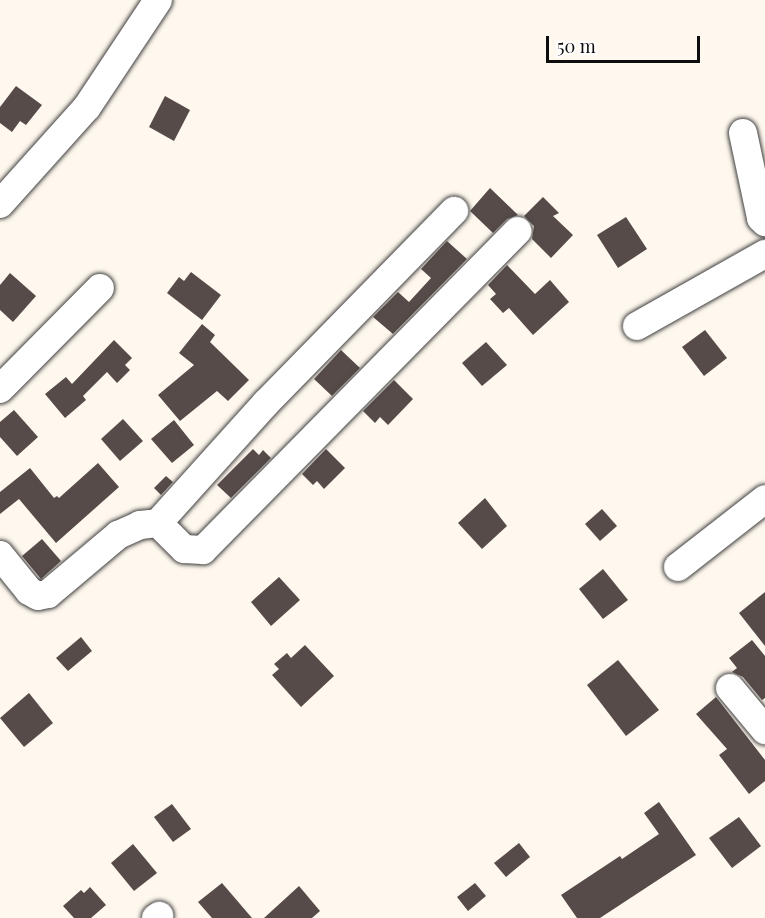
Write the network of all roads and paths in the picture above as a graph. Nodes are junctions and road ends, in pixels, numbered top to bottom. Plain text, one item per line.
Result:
1 (158, 0) edge
2 (743, 134) dead end
3 (0, 204) edge
4 (454, 211) dead end
5 (765, 222) edge
6 (518, 231) dead end
7 (765, 254) edge
8 (100, 288) dead end
9 (637, 327) dead end
10 (0, 389) edge
11 (765, 499) edge
12 (158, 523) junction
13 (0, 555) edge
14 (678, 567) dead end
15 (730, 688) dead end
16 (765, 730) edge

1 - 3 street
2 - 5 street
4 - 12 street
6 - 12 street
7 - 9 street
8 - 10 street
11 - 14 street
12 - 13 street
15 - 16 street

